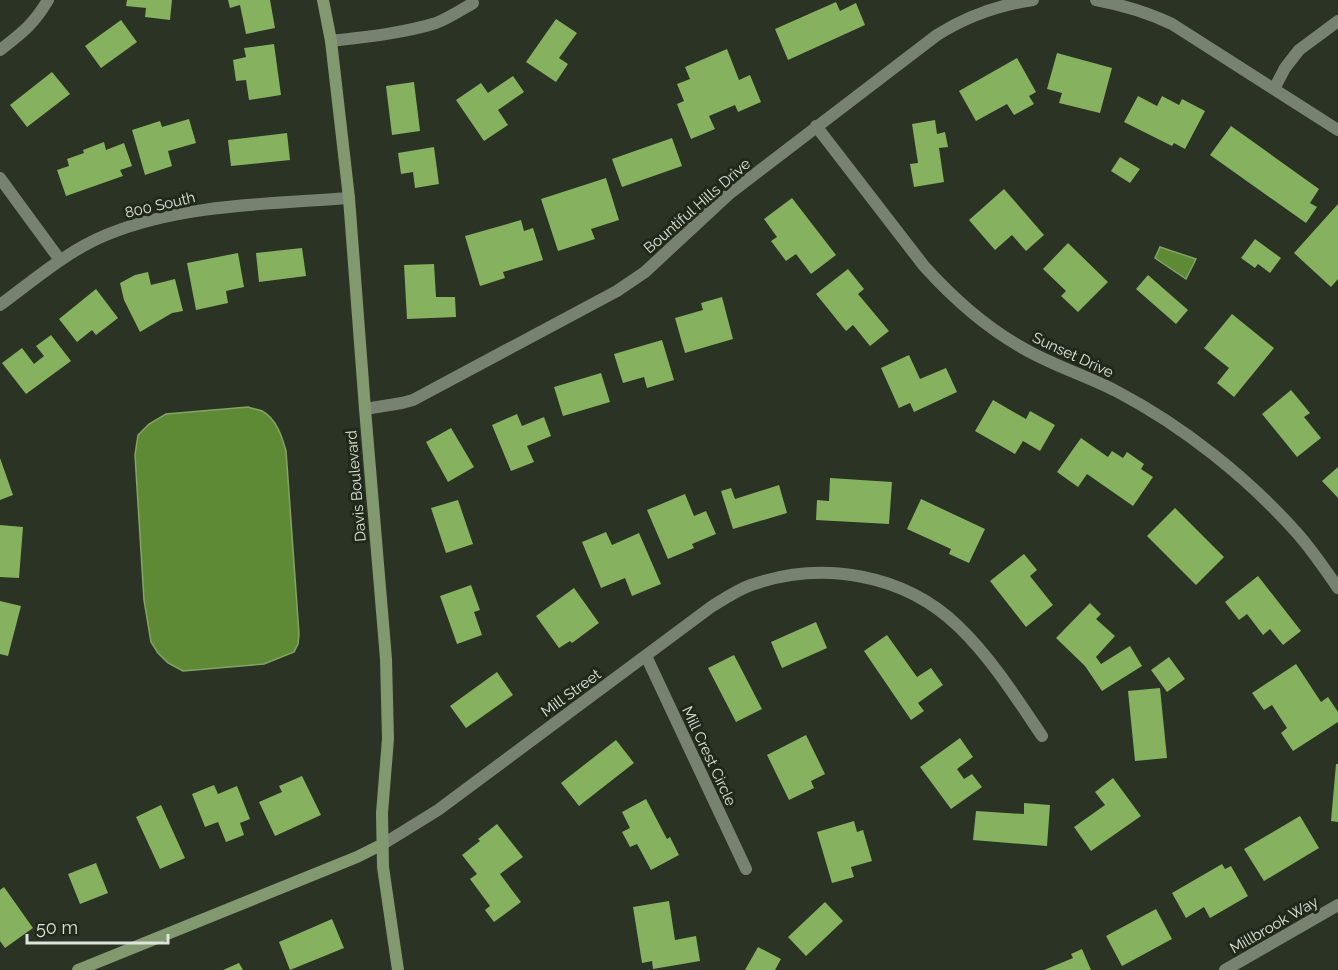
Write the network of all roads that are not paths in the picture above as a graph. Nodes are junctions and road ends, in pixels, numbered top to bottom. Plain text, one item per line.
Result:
1 (48, 0) edge
2 (324, 0) edge
3 (1033, 0) edge
4 (1096, 0) edge
5 (473, 3) dead end
6 (1338, 21) edge
7 (331, 41) junction
8 (0, 50) edge
9 (1274, 89) junction
10 (816, 126) junction
11 (1338, 130) edge
12 (0, 178) edge
13 (349, 198) junction
14 (60, 260) junction
15 (0, 305) edge
16 (365, 409) junction
17 (1338, 588) edge
18 (646, 656) junction
19 (1042, 736) dead end
20 (383, 843) junction
21 (746, 869) dead end
22 (1338, 905) edge
23 (78, 970) edge
24 (398, 970) edge
25 (1225, 970) edge

1 - 8 street
2 - 7 street, Davis Boulevard
3 - 10 street, Bountiful Hills Drive
4 - 9 street
5 - 7 street
6 - 9 street
7 - 13 street, Davis Boulevard
9 - 11 street
10 - 16 street, Bountiful Hills Drive
10 - 17 street, Sunset Drive
12 - 14 street
13 - 14 street, 800 South
13 - 16 street, Davis Boulevard
14 - 15 street, 800 South
16 - 20 street, Davis Boulevard
18 - 19 street, Mill Street
18 - 20 street, Mill Street
18 - 21 street, Mill Crest Circle
20 - 23 street, Mill Street
20 - 24 street, Davis Boulevard
22 - 25 street, Millbrook Way

